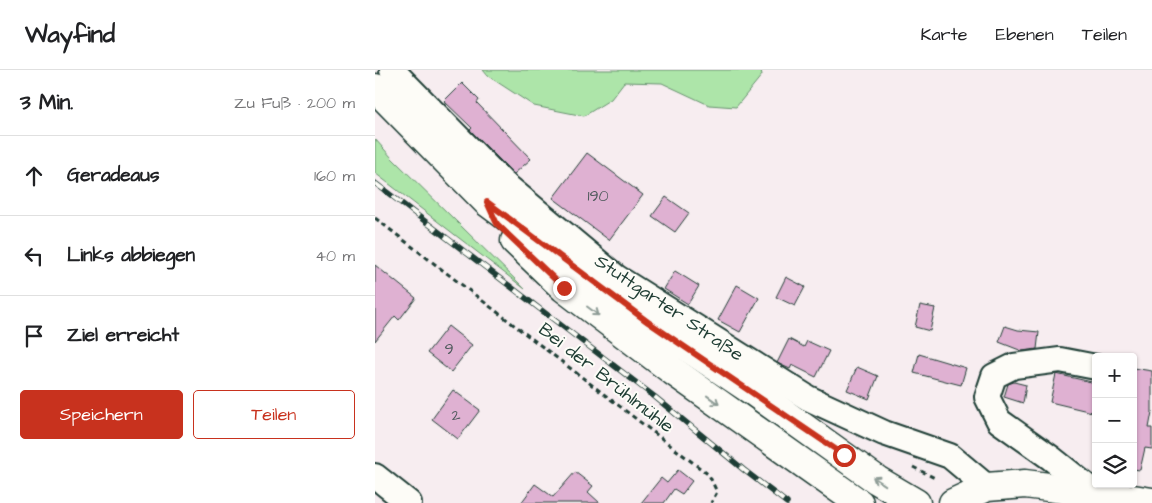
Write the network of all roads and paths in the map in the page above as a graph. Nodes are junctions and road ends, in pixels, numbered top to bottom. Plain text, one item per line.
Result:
1 (392, 70) edge
2 (375, 88) edge
3 (487, 202) junction
4 (375, 218) edge
5 (1092, 366) edge
6 (381, 489) edge
7 (993, 495) edge
8 (1083, 498) edge
9 (1152, 502) edge
10 (409, 503) edge
11 (711, 503) edge
12 (859, 503) edge
13 (916, 503) edge
14 (953, 503) edge

1 - 7 street, Stuttgarter Straße
2 - 3 main road
3 -> 12 main road
13 -> 3 main road
4 - 11 path, Bei der Brühlmühle
5 - 8 street
6 - 10 street
7 - 8 main road
7 - 14 main road
8 - 9 main road

